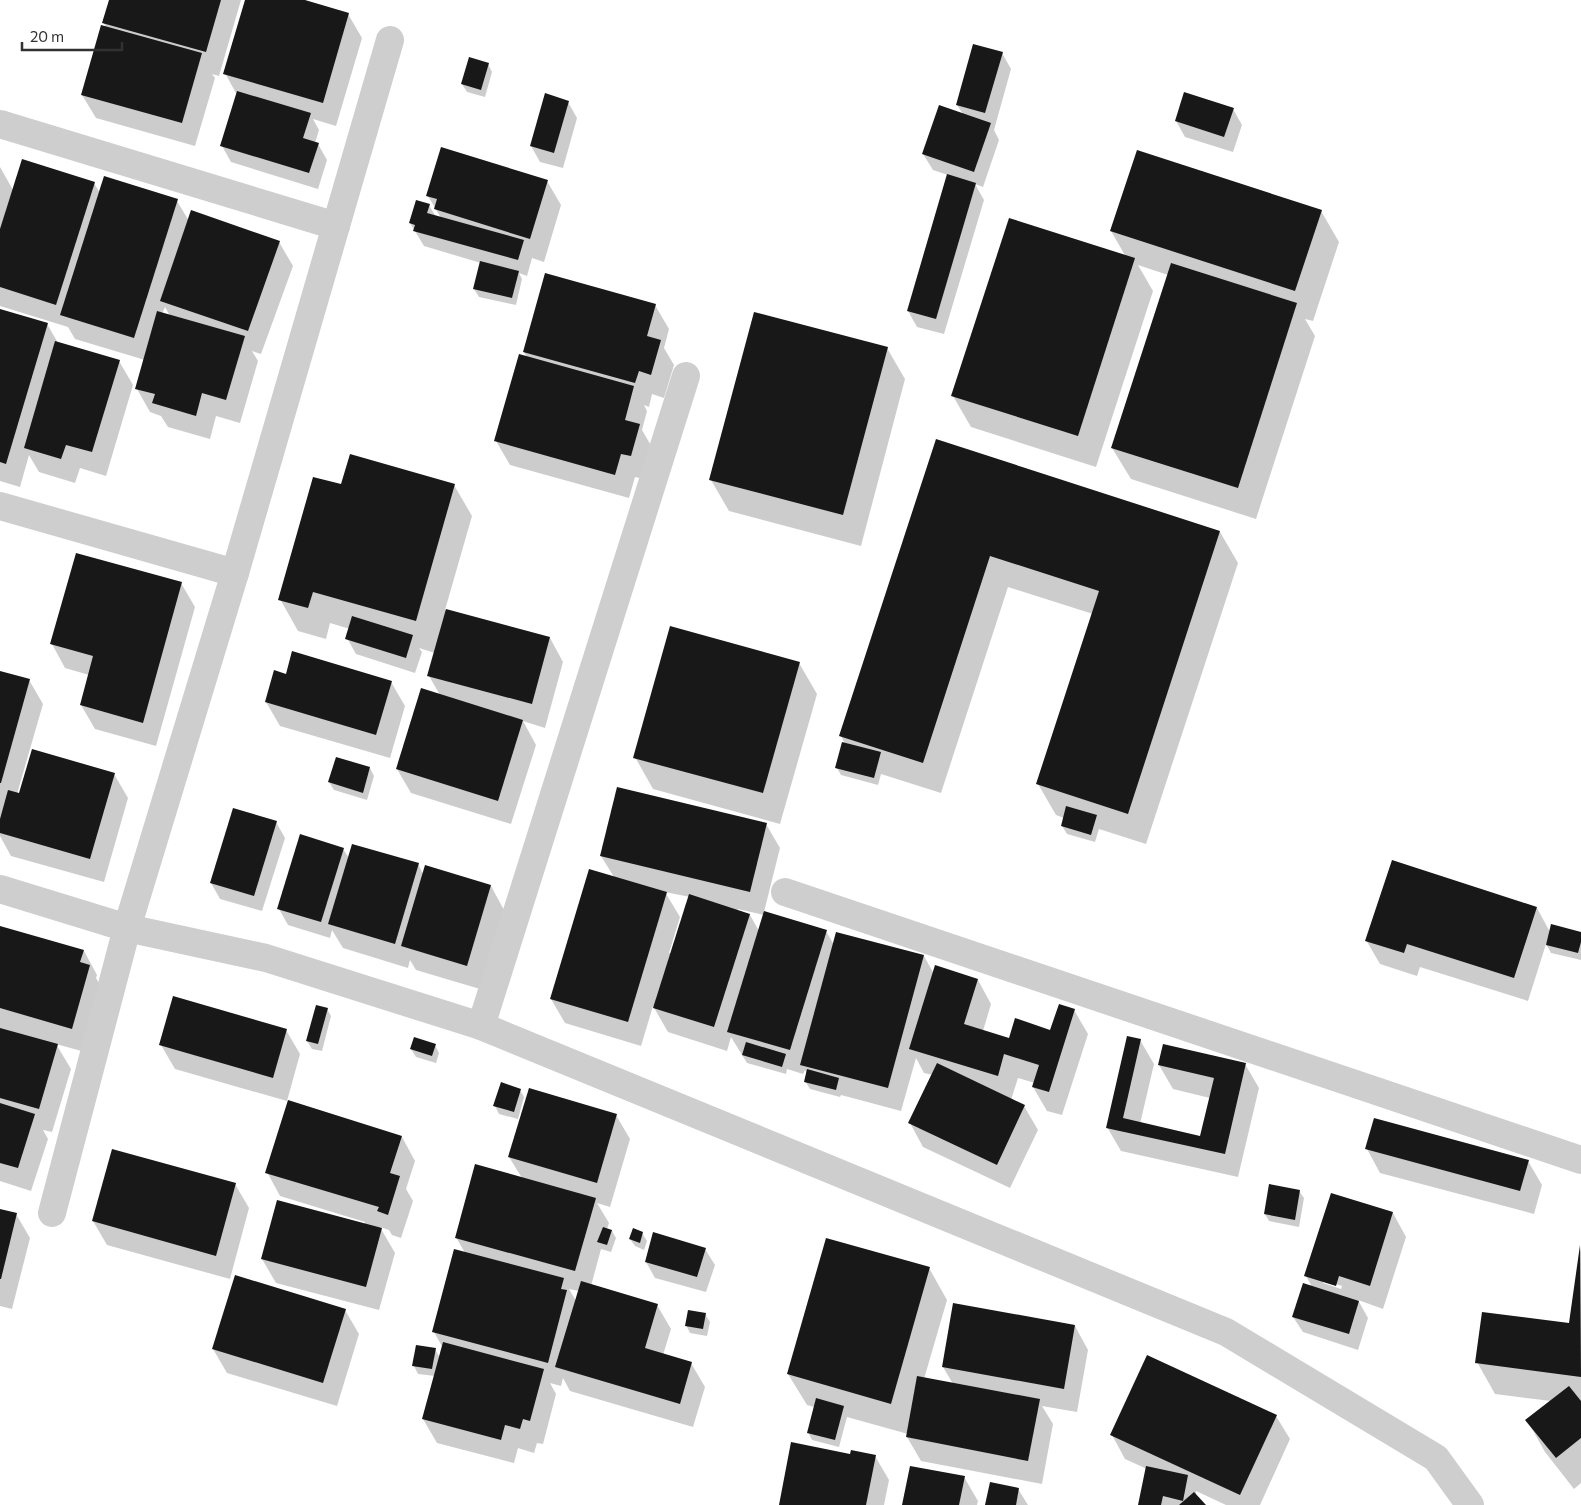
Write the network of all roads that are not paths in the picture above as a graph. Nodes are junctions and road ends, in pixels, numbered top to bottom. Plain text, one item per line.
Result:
1 (390, 40) dead end
2 (0, 124) edge
3 (336, 226) junction
4 (686, 376) dead end
5 (0, 506) edge
6 (235, 573) junction
7 (0, 889) edge
8 (785, 892) dead end
9 (126, 928) junction
10 (481, 1026) junction
11 (1581, 1160) edge
12 (52, 1213) dead end
13 (1470, 1505) edge

1 - 3 street
2 - 3 street
3 - 6 street
4 - 10 street
5 - 6 street
6 - 9 street
7 - 9 street
8 - 11 street
9 - 10 street
9 - 12 street
10 - 13 street

